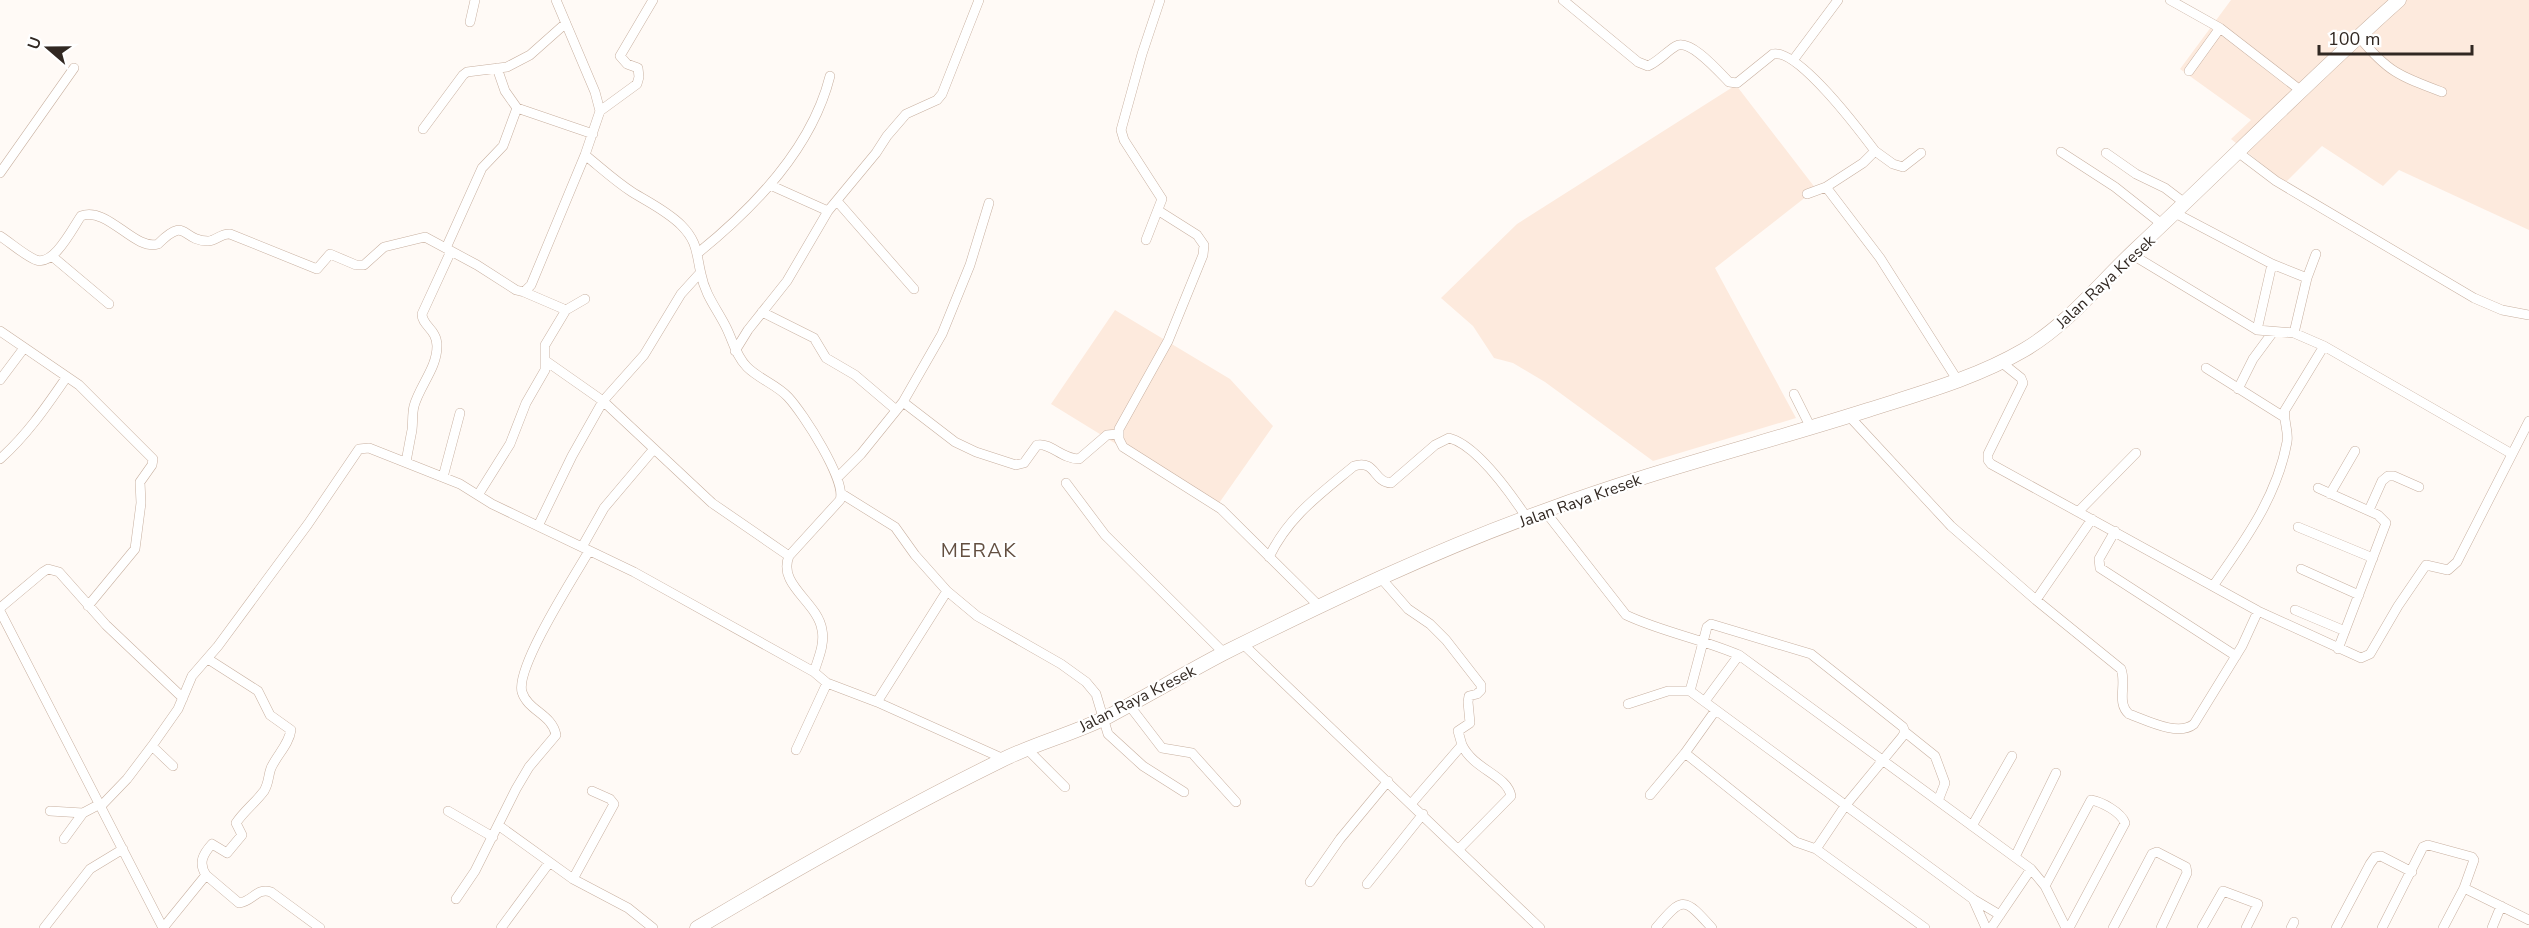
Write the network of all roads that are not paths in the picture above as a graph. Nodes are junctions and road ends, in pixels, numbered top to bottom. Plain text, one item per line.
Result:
1 (475, 0) edge
2 (556, 0) edge
3 (654, 0) edge
4 (979, 0) edge
5 (1160, 0) edge
6 (1563, 0) edge
7 (1838, 0) edge
8 (2170, 0) edge
9 (2397, 2) edge
10 (470, 22) dead end
11 (566, 23) junction
12 (2220, 28) junction
13 (2359, 37) junction
14 (1794, 59) junction
15 (74, 68) dead end
16 (496, 68) junction
17 (2189, 71) dead end
18 (830, 76) dead end
19 (2300, 90) junction
20 (2442, 92) dead end
21 (517, 108) junction
22 (600, 111) junction
23 (423, 129) dead end
24 (593, 134) junction
25 (1875, 152) junction
26 (2061, 152) dead end
27 (1921, 153) dead end
28 (2106, 153) dead end
29 (2239, 153) junction
30 (585, 155) junction
31 (0, 173) edge
32 (770, 185) junction
33 (1826, 188) junction
34 (1807, 194) dead end
35 (837, 201) junction
36 (989, 203) dead end
37 (2181, 209) junction
38 (828, 211) junction
39 (1159, 211) junction
40 (2163, 225) junction
41 (0, 236) edge
42 (1146, 240) dead end
43 (448, 250) junction
44 (698, 253) junction
45 (2131, 254) junction
46 (2316, 254) dead end
47 (53, 257) junction
48 (2272, 264) junction
49 (700, 273) junction
50 (2307, 278) junction
51 (914, 289) dead end
52 (524, 292) junction
53 (585, 299) dead end
54 (109, 304) dead end
55 (566, 310) junction
56 (762, 312) junction
57 (2529, 315) edge
58 (2257, 330) junction
59 (0, 331) edge
60 (2273, 332) junction
61 (2295, 333) junction
62 (2324, 346) junction
63 (24, 348) junction
64 (735, 351) junction
65 (546, 362) junction
66 (2001, 362) junction
67 (2206, 368) dead end
68 (66, 378) junction
69 (0, 380) edge
70 (1958, 381) junction
71 (2238, 389) junction
72 (1794, 394) dead end
73 (603, 401) junction
74 (903, 402) junction
75 (895, 409) junction
76 (460, 413) dead end
77 (1849, 416) junction
78 (2284, 417) junction
79 (2529, 421) edge
80 (1811, 428) junction
81 (1118, 434) junction
82 (653, 450) junction
83 (2355, 451) dead end
84 (2136, 453) dead end
85 (2512, 454) junction
86 (0, 459) edge
87 (406, 462) junction
88 (443, 477) junction
89 (837, 477) junction
90 (1066, 483) dead end
91 (2318, 488) dead end
92 (2419, 488) dead end
93 (842, 494) junction
94 (2330, 494) junction
95 (478, 495) junction
96 (1544, 510) junction
97 (2369, 510) junction
98 (2078, 512) junction
99 (1527, 518) junction
100 (2092, 519) junction
101 (538, 526) junction
102 (2298, 527) dead end
103 (2115, 531) junction
104 (586, 549) junction
105 (789, 556) junction
106 (1269, 557) junction
107 (2373, 558) junction
108 (2301, 569) dead end
109 (1380, 577) junction
110 (2213, 586) junction
111 (947, 591) junction
112 (2359, 595) junction
113 (2036, 600) junction
114 (88, 606) junction
115 (1319, 606) junction
116 (0, 609) edge
117 (2295, 610) dead end
118 (2258, 611) junction
119 (2345, 631) junction
120 (1703, 641) junction
121 (1244, 645) junction
122 (2338, 648) junction
123 (1224, 653) junction
124 (1738, 655) junction
125 (2236, 656) junction
126 (208, 659) junction
127 (814, 672) junction
128 (827, 683) junction
129 (1690, 691) junction
130 (183, 698) junction
131 (1705, 701) junction
132 (877, 702) junction
133 (1628, 704) dead end
134 (1129, 705) junction
135 (1715, 711) junction
136 (1104, 719) junction
137 (1905, 732) junction
138 (1462, 745) junction
139 (152, 746) junction
140 (1026, 749) junction
141 (796, 750) dead end
142 (1686, 753) junction
143 (2012, 756) dead end
144 (1004, 759) junction
145 (1882, 760) junction
146 (173, 766) dead end
147 (2056, 773) dead end
148 (1388, 781) junction
149 (1065, 787) dead end
150 (592, 791) dead end
151 (1184, 792) dead end
152 (1650, 795) dead end
153 (1938, 801) junction
154 (1236, 802) dead end
155 (1411, 804) junction
156 (100, 805) junction
157 (1845, 806) junction
158 (50, 811) dead end
159 (448, 811) dead end
160 (82, 813) junction
161 (1423, 814) junction
162 (498, 825) junction
163 (1972, 826) junction
164 (493, 837) junction
165 (64, 839) dead end
166 (123, 849) junction
167 (1459, 849) junction
168 (1816, 849) junction
169 (2015, 857) junction
170 (549, 863) junction
171 (2031, 870) junction
172 (2412, 872) junction
173 (206, 876) junction
174 (573, 879) junction
175 (1310, 882) dead end
176 (1366, 884) dead end
177 (2045, 886) junction
178 (2464, 888) junction
179 (456, 898) dead end
180 (1973, 899) junction
181 (2501, 906) junction
182 (2000, 915) junction
183 (2529, 920) edge
184 (44, 928) edge
185 (321, 928) edge
186 (501, 928) edge
187 (653, 928) edge
188 (697, 928) edge
189 (1540, 928) edge
190 (1656, 928) edge
191 (1712, 928) edge
192 (1925, 928) edge
193 (1986, 928) edge
194 (1991, 928) edge
195 (2067, 928) edge
196 (2113, 928) edge
197 (2161, 928) edge
198 (2202, 928) edge
199 (2246, 928) edge
200 (2336, 928) edge
201 (2382, 928) edge
202 (2443, 928) edge
203 (2492, 928) edge

1 - 10 street
2 - 11 street
3 - 22 street
4 - 35 street
5 - 39 street
6 - 14 street
7 - 14 street
8 - 12 street
9 - 13 main road, Jalan Raya Kresek
11 - 16 street
11 - 22 street
12 - 17 street
12 - 19 street
13 - 19 main road, Jalan Raya Kresek
13 - 20 street
14 - 25 street
15 - 31 street
16 - 21 street
16 - 23 street
18 - 32 street
19 - 29 main road, Jalan Raya Kresek
21 - 24 street
21 - 43 street
22 - 24 street
24 - 30 street
25 - 27 street
25 - 33 street
26 - 40 street
28 - 37 street
29 - 37 main road, Jalan Raya Kresek
29 - 57 street
30 - 44 street
30 - 52 street
32 - 38 street
32 - 44 street
33 - 34 street
33 - 70 street
35 - 38 street
35 - 51 street
36 - 74 street
37 - 40 main road, Jalan Raya Kresek
37 - 48 street
38 - 56 street
39 - 42 street
39 - 81 street
40 - 45 main road, Jalan Raya Kresek
41 - 47 street
43 - 47 street
43 - 52 street
43 - 87 street
44 - 49 street
45 - 58 street
45 - 66 main road, Jalan Raya Kresek
46 - 50 street
47 - 54 street
48 - 50 street
48 - 58 street
49 - 64 street
49 - 73 street
50 - 61 street
52 - 55 street
53 - 55 street
55 - 65 street
56 - 64 street
56 - 75 street
58 - 60 street
59 - 63 street
60 - 61 street
60 - 71 street
61 - 62 street
62 - 78 street
62 - 85 street
63 - 68 street
63 - 69 street
64 - 89 street
65 - 73 street
65 - 95 street
66 - 70 main road, Jalan Raya Kresek
66 - 98 street
67 - 71 street
68 - 86 street
68 - 114 street
70 - 77 main road, Jalan Raya Kresek
71 - 78 street
72 - 80 street
73 - 82 street
73 - 101 street
74 - 75 street
74 - 81 street
75 - 89 street
76 - 88 street
77 - 80 main road, Jalan Raya Kresek
77 - 113 street
78 - 110 street
79 - 85 street
80 - 96 main road, Jalan Raya Kresek
81 - 106 street
82 - 104 street
82 - 105 street
83 - 94 street
84 - 98 street
85 - 122 street
87 - 88 street
87 - 126 street
88 - 95 street
89 - 93 street
90 - 123 street
91 - 94 street
92 - 97 street
93 - 105 street
93 - 111 street
94 - 97 street
95 - 101 street
96 - 99 main road, Jalan Raya Kresek
96 - 120 street
97 - 107 street
98 - 100 street
99 - 106 street
99 - 109 main road, Jalan Raya Kresek
100 - 103 street
100 - 113 street
101 - 104 street
102 - 107 street
103 - 110 street
103 - 125 street
104 - 127 street
104 - 162 street
105 - 127 street
106 - 115 street
107 - 112 street
108 - 112 street
109 - 115 main road, Jalan Raya Kresek
109 - 138 street
110 - 118 street
111 - 132 street
111 - 136 street
112 - 119 street
113 - 125 street
114 - 116 street
114 - 130 street
115 - 121 main road, Jalan Raya Kresek
116 - 156 street
117 - 119 street
118 - 122 street
118 - 125 street
119 - 122 street
120 - 124 street
120 - 129 street
120 - 137 street
121 - 123 main road, Jalan Raya Kresek
121 - 148 street
123 - 134 main road, Jalan Raya Kresek
124 - 131 street
124 - 145 street
126 - 130 street
126 - 173 street
127 - 128 street
128 - 132 street
128 - 141 street
129 - 131 street
129 - 133 street
130 - 139 street
131 - 135 street
132 - 144 street
134 - 136 main road, Jalan Raya Kresek
134 - 154 street
135 - 142 street
135 - 157 street
136 - 140 main road, Jalan Raya Kresek
136 - 151 street
137 - 145 street
137 - 153 street
138 - 155 street
138 - 167 street
139 - 146 street
139 - 156 street
140 - 144 main road, Jalan Raya Kresek
140 - 149 street
142 - 152 street
142 - 168 street
143 - 163 street
144 - 188 main road, Jalan Raya Kresek
145 - 153 street
145 - 157 street
147 - 169 street
148 - 155 street
148 - 175 street
150 - 174 street
153 - 163 street
155 - 161 street
156 - 160 street
156 - 166 street
157 - 168 street
157 - 180 street
158 - 160 street
159 - 164 street
160 - 165 street
161 - 167 street
161 - 176 street
162 - 164 street
162 - 170 street
163 - 169 street
164 - 179 street
166 - 173 street
166 - 184 street
167 - 189 street
168 - 192 street
169 - 171 street
170 - 174 street
170 - 186 street
171 - 177 street
171 - 182 street
172 - 178 street
172 - 200 street
172 - 201 street
173 - 185 street
174 - 187 street
177 - 195 street
177 - 195 street
178 - 181 street
178 - 202 street
180 - 182 street
180 - 193 street
181 - 183 street
181 - 203 street
182 - 194 street
190 - 191 street
196 - 197 street
198 - 199 street

